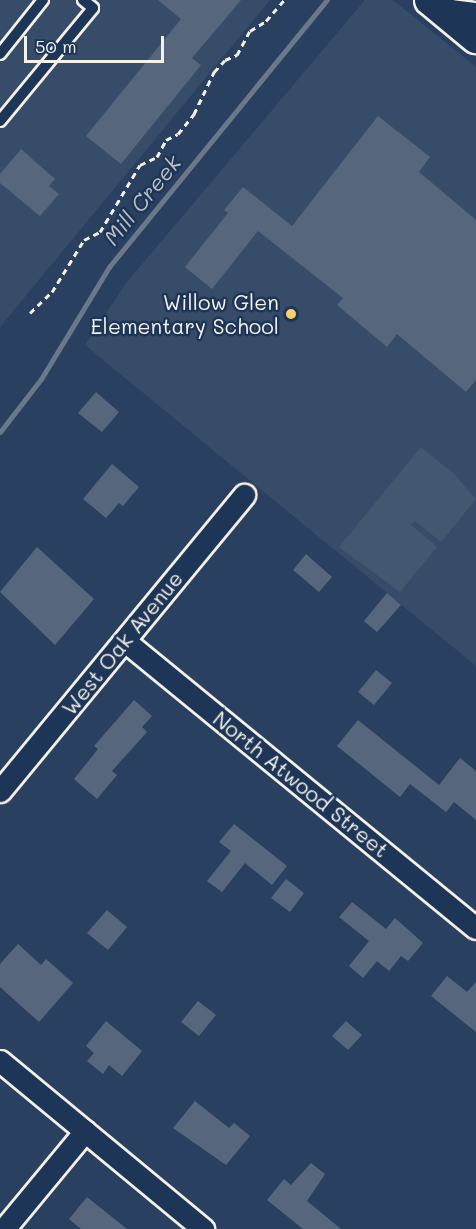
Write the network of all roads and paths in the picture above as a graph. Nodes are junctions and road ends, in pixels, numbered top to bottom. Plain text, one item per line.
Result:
1 (43, 0) edge
2 (83, 0) edge
3 (284, 0) edge
4 (96, 4) edge
5 (436, 5) edge
6 (476, 13) edge
7 (476, 38) edge
8 (0, 54) edge
9 (0, 121) edge
10 (30, 313) dead end
11 (244, 495) dead end
12 (125, 641) junction
13 (0, 791) edge
14 (476, 928) edge
15 (0, 1061) edge
16 (85, 1131) junction
17 (4, 1229) edge
18 (203, 1229) edge

1 - 8 lane
2 - 4 lane
3 - 10 path
4 - 9 lane
5 - 6 street
5 - 7 main road
11 - 12 street, West Oak Avenue
12 - 13 street, West Oak Avenue
12 - 14 street, North Atwood Street
15 - 16 street
16 - 17 street
16 - 18 street

